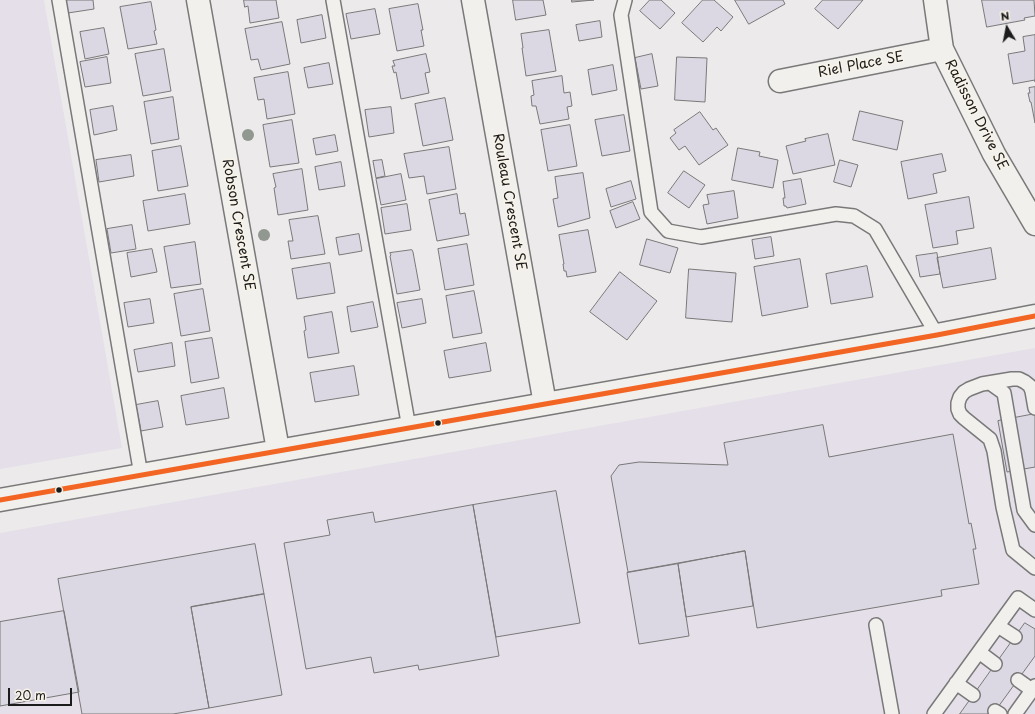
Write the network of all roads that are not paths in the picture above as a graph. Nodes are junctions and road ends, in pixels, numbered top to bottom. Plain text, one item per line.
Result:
1 (59, 0) edge
2 (198, 0) edge
3 (333, 0) edge
4 (473, 0) edge
5 (625, 0) edge
6 (935, 0) edge
7 (942, 50) junction
8 (780, 81) dead end
9 (1035, 224) edge
10 (1035, 316) edge
11 (937, 335) junction
12 (990, 383) junction
13 (545, 404) junction
14 (1035, 408) edge
15 (409, 428) junction
16 (278, 450) junction
17 (141, 475) junction
18 (0, 500) edge
19 (1035, 525) edge
20 (1035, 568) edge
21 (1035, 610) edge
22 (876, 625) dead end
23 (998, 626) junction
24 (1015, 638) dead end
25 (978, 652) junction
26 (996, 664) dead end
27 (1018, 680) dead end
28 (956, 683) junction
29 (1033, 688) edge
30 (973, 695) dead end
31 (892, 714) edge
32 (934, 714) edge
33 (1015, 714) edge

1 - 17 lane
2 - 16 street, Robson Crescent SE
3 - 15 lane
4 - 13 street, Rouleau Crescent SE
5 - 11 lane
6 - 7 street, Radisson Drive SE
7 - 8 street, Riel Place SE
7 - 9 street, Radisson Drive SE
10 - 11 street
11 - 13 street
12 - 14 lane
12 - 19 lane
12 - 20 lane
13 - 15 street
15 - 16 street
16 - 17 street
17 - 18 street
21 - 23 lane
22 - 31 lane
23 - 24 lane
23 - 25 lane
25 - 26 lane
25 - 28 lane
27 - 29 lane
28 - 30 lane
28 - 32 lane
29 - 33 lane

